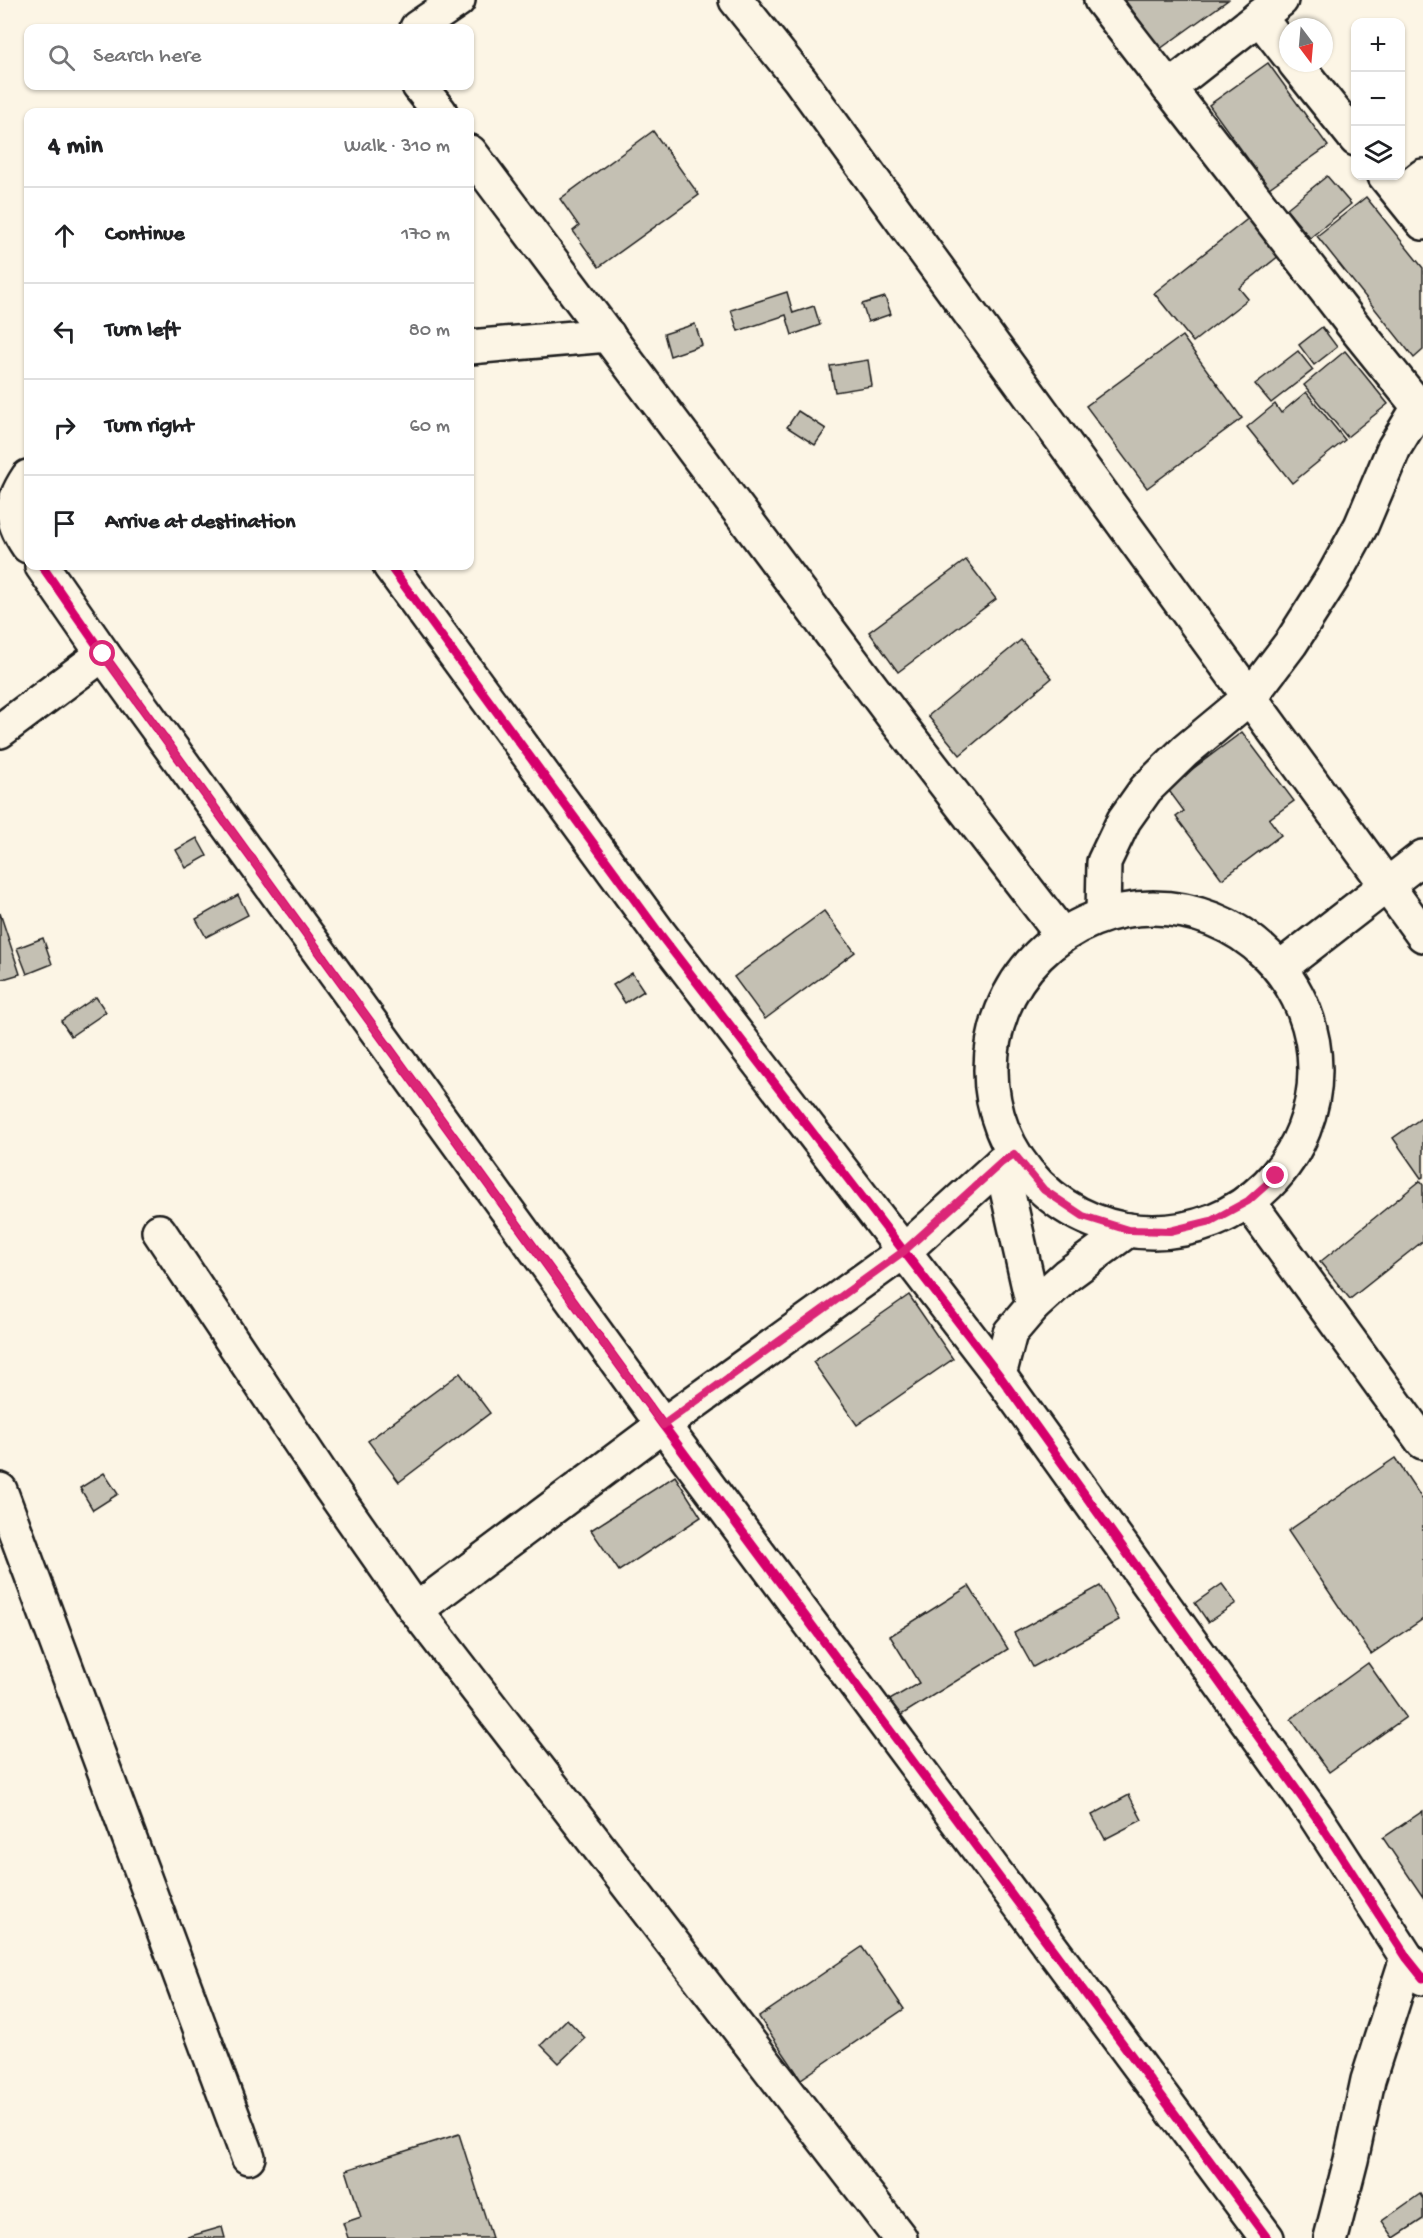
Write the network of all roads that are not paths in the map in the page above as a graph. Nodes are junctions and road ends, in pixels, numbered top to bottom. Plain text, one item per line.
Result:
1 (458, 0) edge
2 (736, 0) edge
3 (1101, 0) edge
4 (1270, 9) edge
5 (423, 24) edge
6 (1279, 32) edge
7 (1302, 72) edge
8 (1170, 88) junction
9 (422, 90) edge
10 (437, 108) edge
11 (1351, 133) edge
12 (474, 157) edge
13 (1402, 182) edge
14 (1423, 223) edge
15 (608, 335) junction
16 (474, 346) edge
17 (1422, 408) edge
18 (24, 483) edge
19 (24, 538) edge
20 (45, 570) edge
21 (393, 570) edge
22 (103, 654) junction
23 (1250, 697) junction
24 (0, 731) edge
25 (1423, 857) edge
26 (1387, 885) junction
27 (1103, 915) junction
28 (1062, 935) junction
29 (1423, 935) edge
30 (1280, 968) junction
31 (1008, 1159) junction
32 (1248, 1201) junction
33 (1128, 1230) junction
34 (159, 1232) dead end
35 (904, 1251) junction
36 (1033, 1306) junction
37 (999, 1375) junction
38 (663, 1425) junction
39 (1423, 1442) edge
40 (0, 1490) edge
41 (416, 1610) junction
42 (1415, 1968) edge
43 (248, 2157) dead end
44 (900, 2238) edge
45 (1267, 2238) edge
46 (1331, 2238) edge

1 - 5 street
2 - 23 street
3 - 8 street
4 - 6 street
4 - 8 street
7 - 11 street
8 - 17 street
9 - 10 street
12 - 15 street
13 - 14 street
15 - 16 street
15 - 28 street
17 - 23 street
18 - 19 street
20 - 22 street
21 - 35 street
22 - 24 street
22 - 38 street
23 - 26 street
23 - 27 street
25 - 26 street
26 - 29 street
26 - 30 street
27 - 28 street
27 - 30 street
28 - 31 street
30 - 32 street
31 - 33 street
31 - 35 street
31 - 36 street
32 - 33 street
32 - 39 street
33 - 36 street
34 - 41 street
35 - 37 street
35 - 38 street
36 - 37 street
37 - 42 street
38 - 41 street
38 - 45 street
40 - 43 street
41 - 44 street
42 - 46 street

